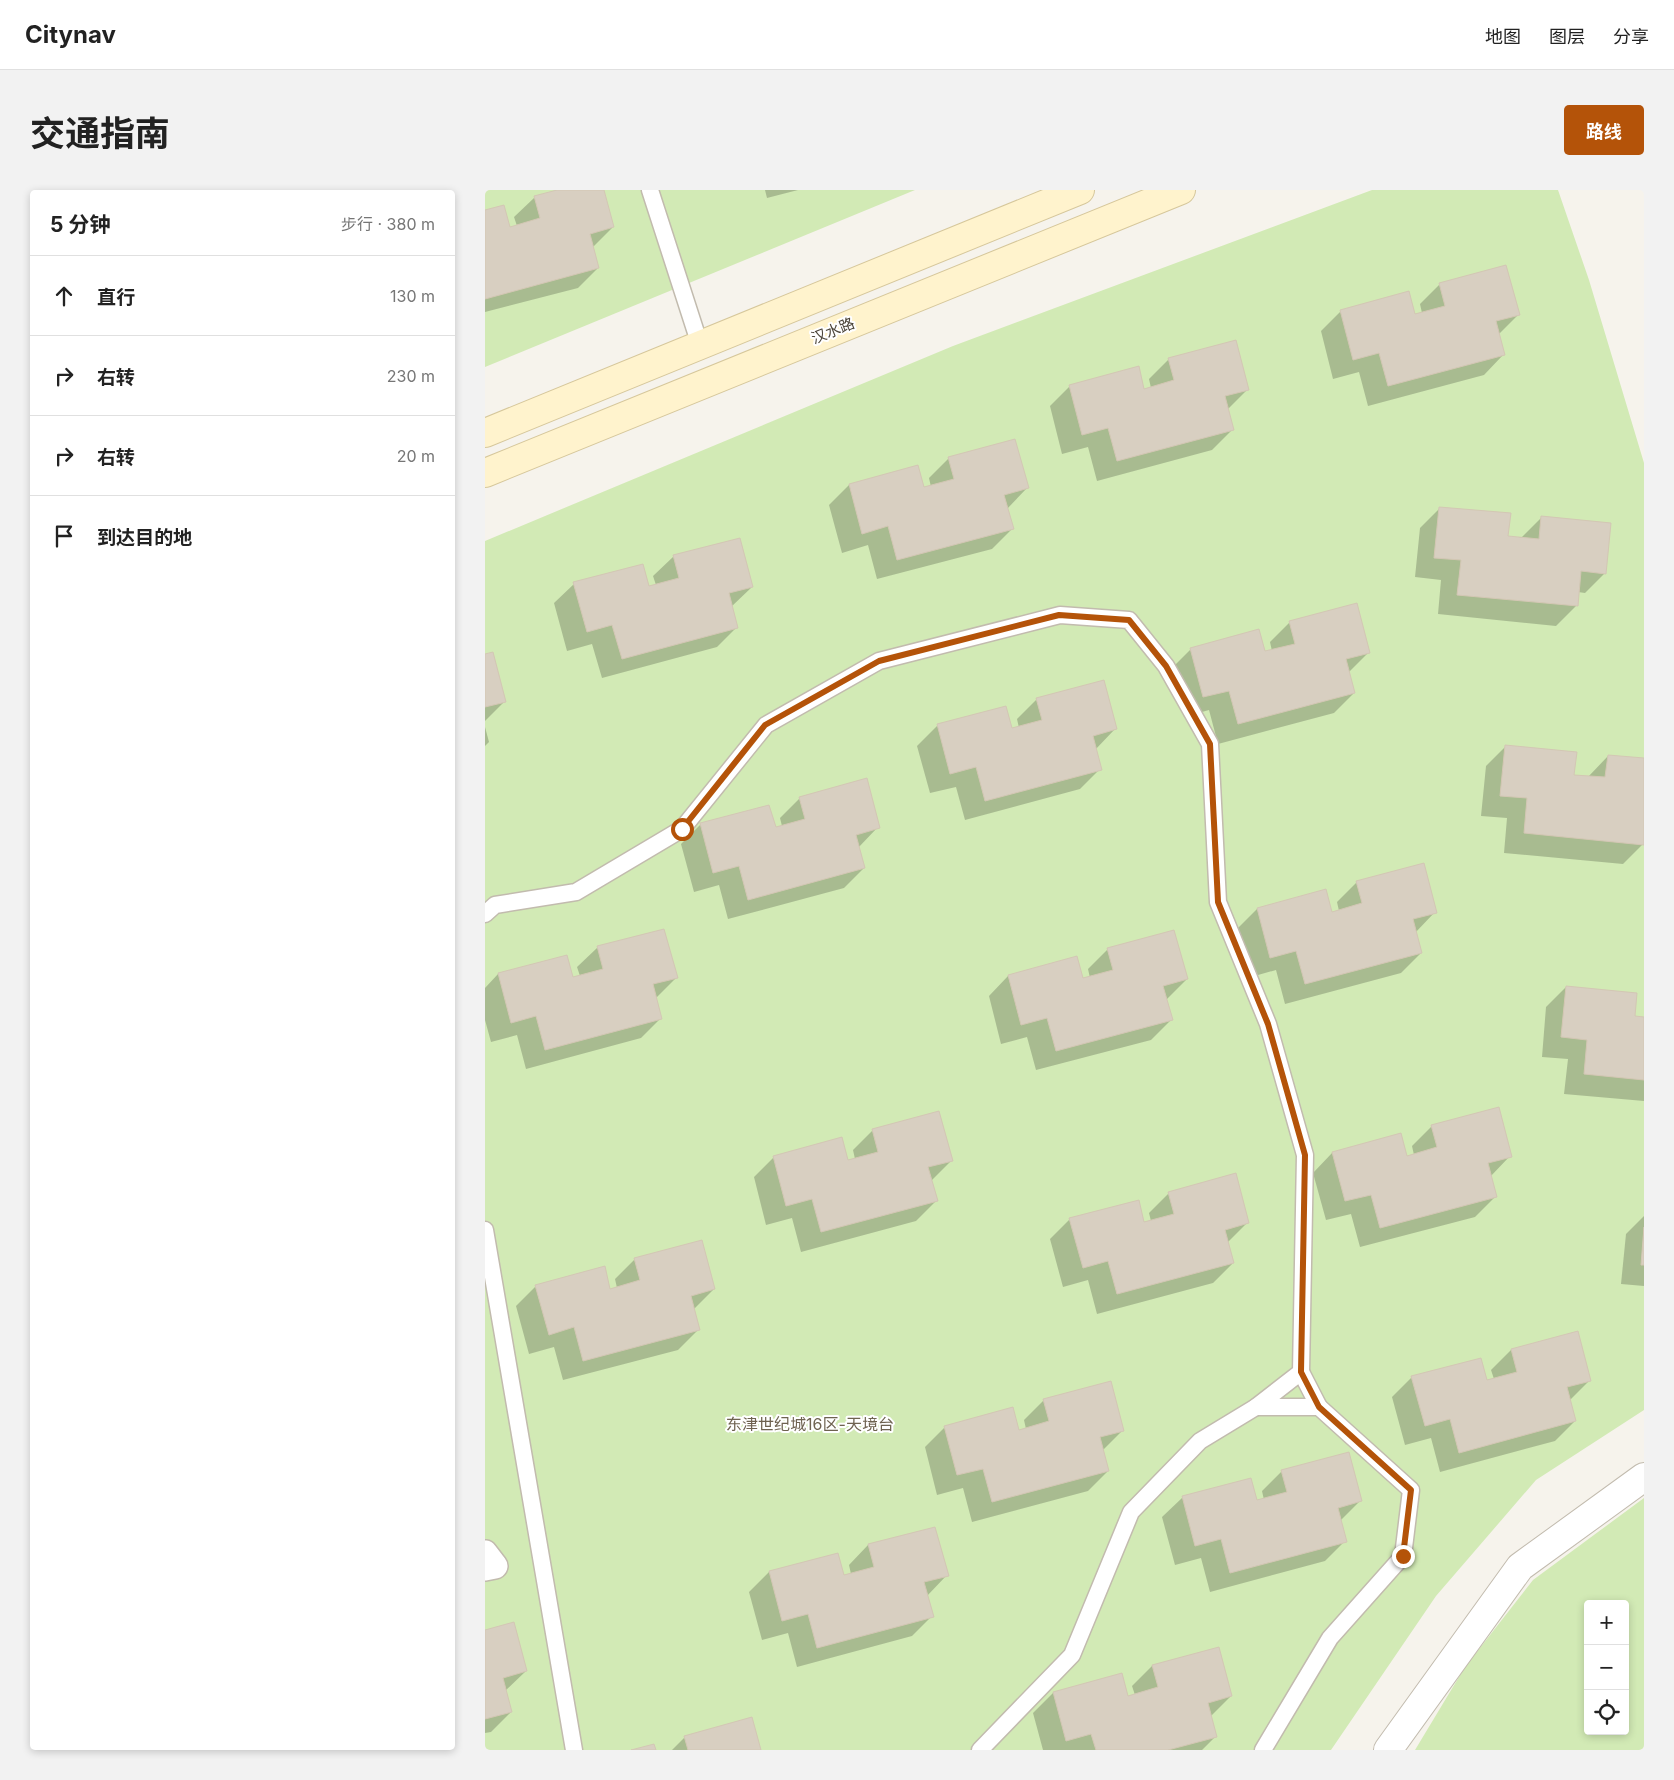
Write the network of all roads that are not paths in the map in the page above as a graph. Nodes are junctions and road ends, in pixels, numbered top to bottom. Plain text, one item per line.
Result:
1 (650, 190) edge
2 (1080, 190) edge
3 (1181, 190) edge
4 (700, 345) junction
5 (485, 433) edge
6 (485, 473) edge
7 (488, 909) edge
8 (485, 1230) edge
9 (1301, 1372) junction
10 (1256, 1407) junction
11 (1319, 1407) junction
12 (1644, 1477) edge
13 (485, 1553) edge
14 (485, 1568) edge
15 (573, 1750) edge
16 (980, 1750) edge
17 (1263, 1750) edge
18 (1388, 1750) edge

1 - 4 lane
2 - 4 main road
3 - 6 main road, 汉水路
4 - 5 main road
7 - 9 lane
8 - 15 lane
9 - 10 lane
9 - 11 lane
10 - 11 lane
10 - 16 lane
11 - 17 lane
12 - 18 street
13 - 14 street

